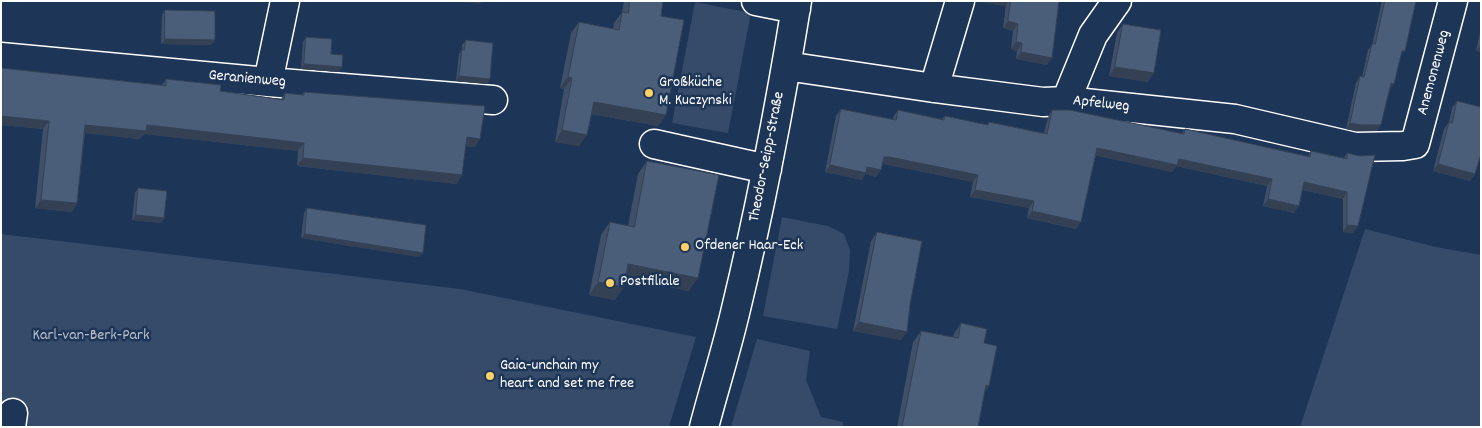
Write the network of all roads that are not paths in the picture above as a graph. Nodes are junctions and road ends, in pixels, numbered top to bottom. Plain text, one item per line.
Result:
1 (284, 1) edge
2 (756, 1) edge
3 (960, 1) edge
4 (1118, 1) edge
5 (1453, 1) edge
6 (796, 5) edge
7 (1, 57) edge
8 (786, 66) junction
9 (268, 82) junction
10 (934, 88) junction
11 (493, 100) dead end
12 (1054, 101) junction
13 (654, 144) dead end
14 (1415, 144) joint
15 (767, 169) junction
16 (704, 427) edge

1 - 9 street
2 - 6 street
3 - 10 street
4 - 12 street
5 - 14 street, Anemonenweg
6 - 8 street, Theodor-Seipp-Straße
7 - 9 street, Geranienweg
8 - 10 street, Apfelweg
8 - 15 street, Theodor-Seipp-Straße
9 - 11 street, Geranienweg
10 - 12 street, Apfelweg
12 - 14 street, Apfelweg
13 - 15 street
15 - 16 street, Theodor-Seipp-Straße

